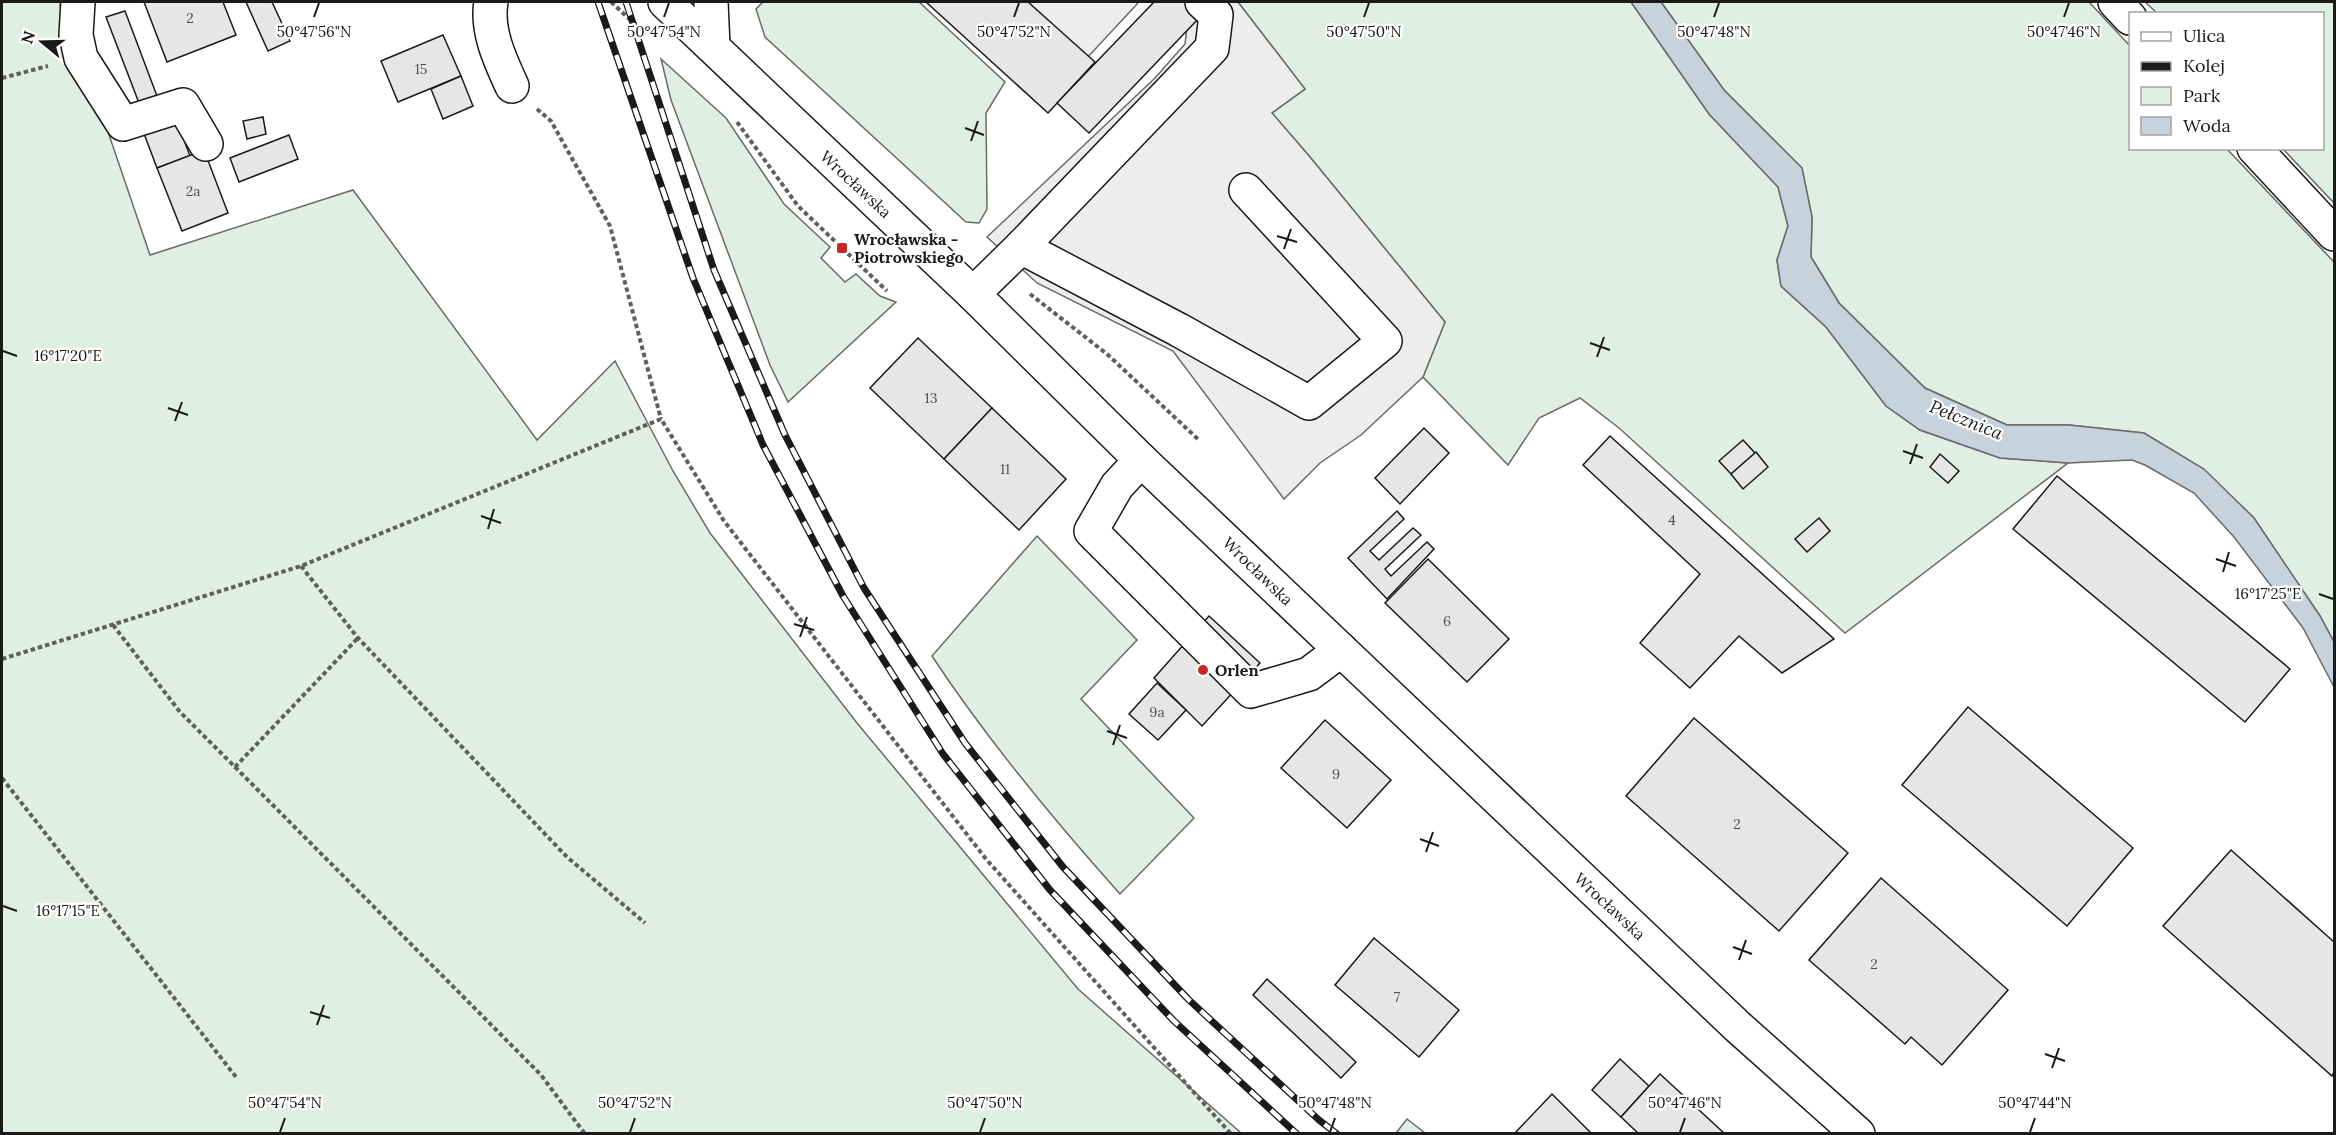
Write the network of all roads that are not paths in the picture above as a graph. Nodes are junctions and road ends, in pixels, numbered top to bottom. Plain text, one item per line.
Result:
1 (78, 2) edge
2 (491, 2) edge
3 (665, 2) edge
4 (711, 2) edge
5 (1202, 2) edge
6 (2115, 2) edge
7 (2129, 17) edge
8 (713, 46) junction
9 (512, 86) road end
10 (206, 144) dead end
11 (2256, 150) edge
12 (1246, 190) dead end
13 (2334, 234) edge
14 (1021, 247) junction
15 (973, 294) junction
16 (1141, 460) junction
17 (1341, 650) junction
18 (1858, 1134) edge

1 - 10 main road
2 - 9 main road
3 - 8 main road, Wrocławska
4 - 8 main road
5 - 14 main road
6 - 7 main road
8 - 15 main road, Wrocławska
11 - 13 main road
12 - 14 main road
14 - 15 main road
15 - 16 main road, Wrocławska
16 - 17 main road, Wrocławska
16 - 17 main road
17 - 18 main road, Wrocławska

